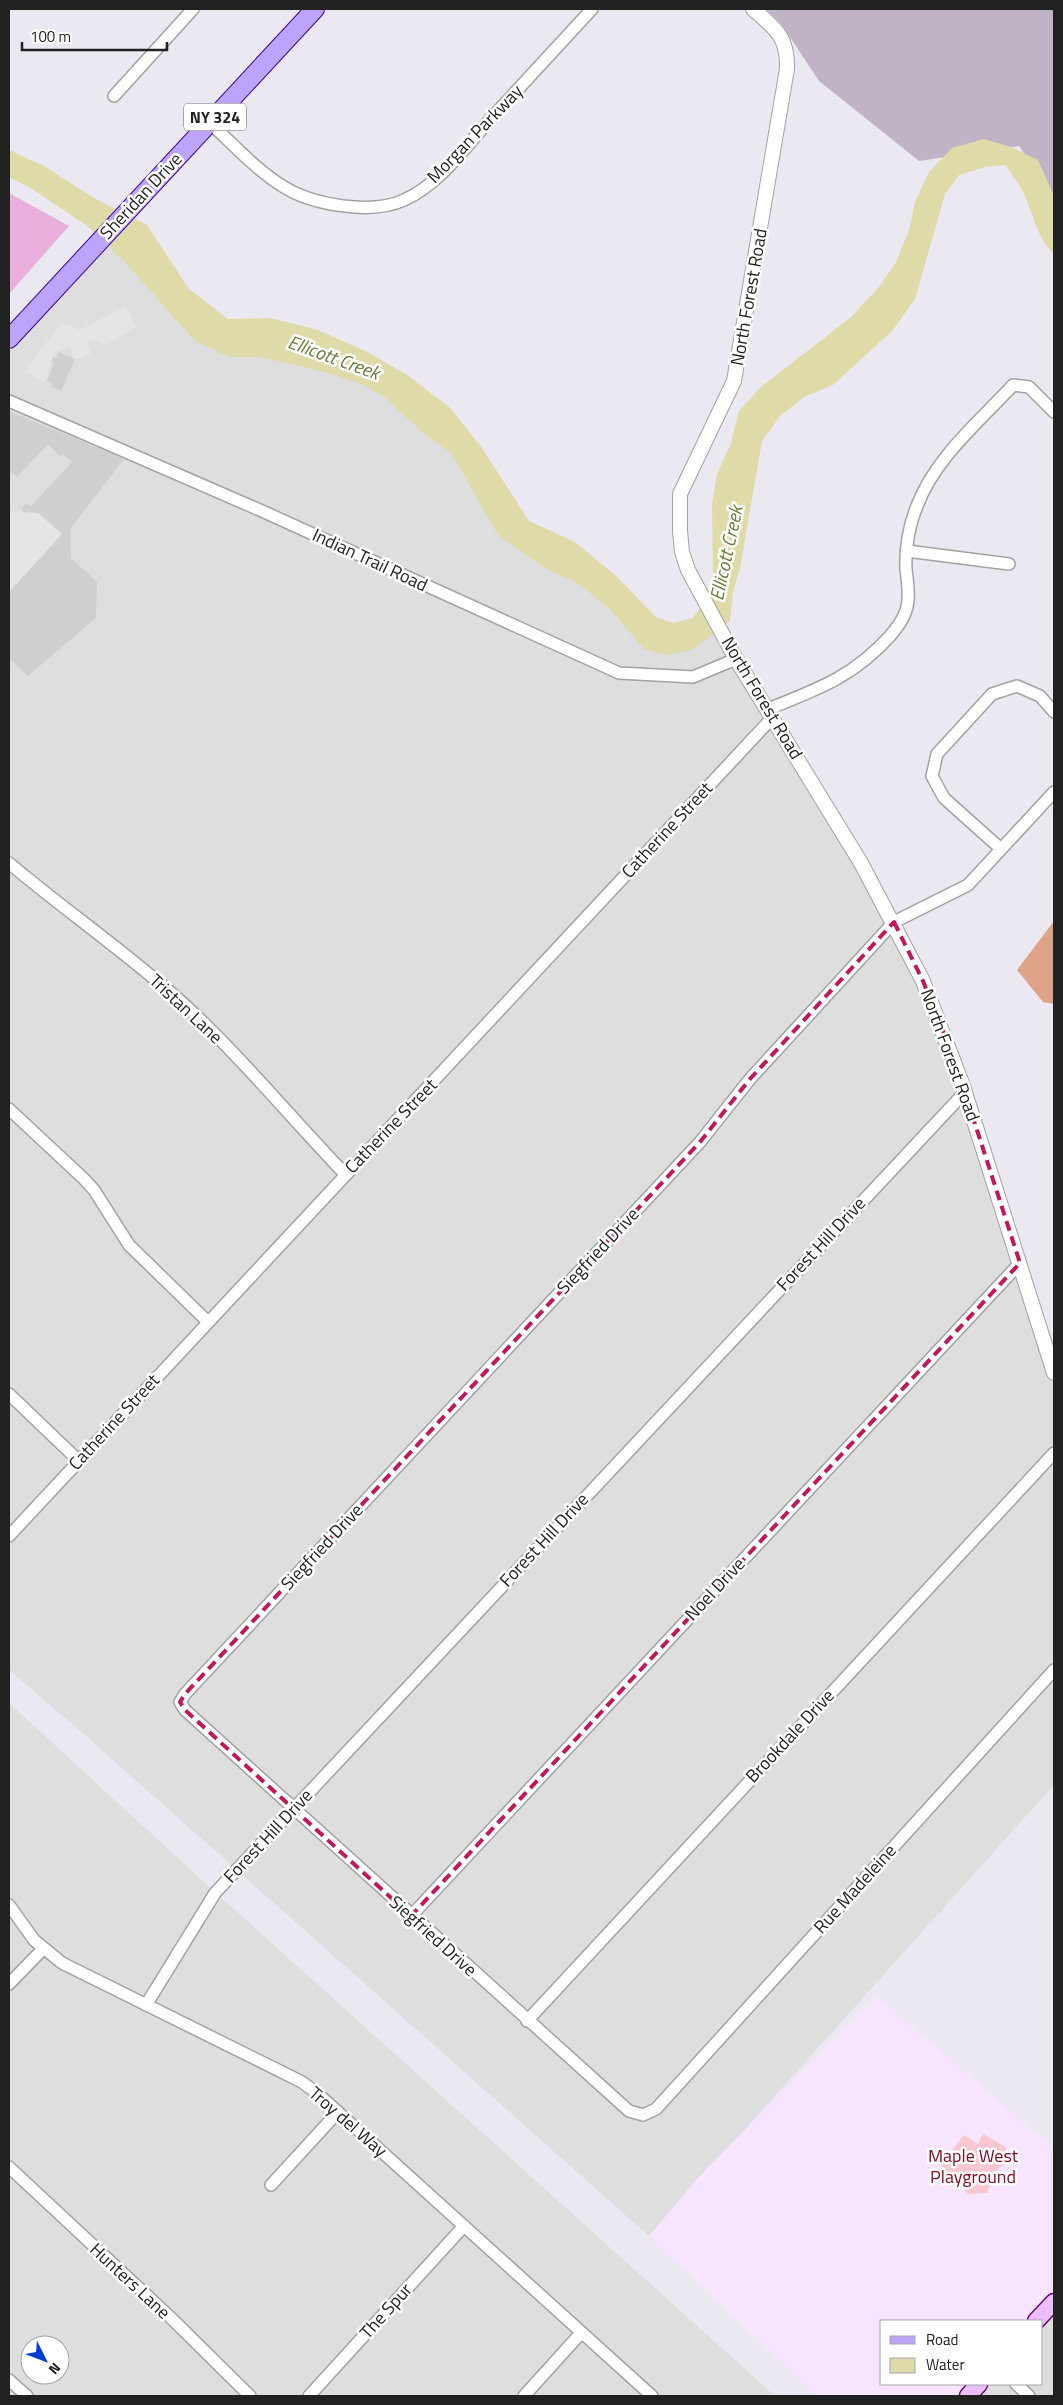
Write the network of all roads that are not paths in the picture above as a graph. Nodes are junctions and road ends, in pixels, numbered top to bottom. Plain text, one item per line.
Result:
1 (193, 9) edge
2 (315, 9) edge
3 (592, 9) edge
4 (754, 9) edge
5 (114, 96) dead end
6 (210, 123) junction
7 (9, 339) edge
8 (9, 401) edge
9 (1054, 412) edge
10 (907, 551) junction
11 (1009, 564) dead end
12 (736, 659) junction
13 (1054, 712) edge
14 (770, 713) junction
15 (1054, 792) edge
16 (1001, 849) junction
17 (9, 863) edge
18 (894, 922) junction
19 (965, 1092) junction
20 (9, 1109) edge
21 (345, 1174) junction
22 (1020, 1263) junction
23 (208, 1322) junction
24 (1054, 1373) edge
25 (9, 1394) edge
26 (1054, 1452) edge
27 (79, 1461) junction
28 (9, 1536) edge
29 (1054, 1670) edge
30 (294, 1808) junction
31 (9, 1905) edge
32 (411, 1916) junction
33 (43, 1949) junction
34 (9, 1984) edge
35 (146, 2005) junction
36 (527, 2021) junction
37 (656, 2109) joint
38 (338, 2112) junction
39 (9, 2167) edge
40 (271, 2185) dead end
41 (464, 2226) junction
42 (1054, 2302) edge
43 (1037, 2320) edge
44 (581, 2333) junction
45 (9, 2380) edge
46 (978, 2385) edge
47 (1017, 2385) edge
48 (27, 2396) edge
49 (250, 2396) edge
50 (308, 2396) edge
51 (524, 2396) edge
52 (652, 2396) edge
53 (968, 2396) edge
54 (1030, 2396) edge

1 - 5 street
2 - 6 main road, Sheridan Drive / NY 324
3 - 6 street, Morgan Parkway
4 - 12 street, North Forest Road
6 - 7 main road, Sheridan Drive / NY 324
8 - 12 street, Indian Trail Road
9 - 10 street
10 - 11 street
10 - 14 street
12 - 14 street, North Forest Road
13 - 16 street
14 - 18 street, North Forest Road
14 - 21 street, Catherine Street
15 - 16 street
16 - 18 street
17 - 21 street, Tristan Lane
18 - 19 street, North Forest Road
18 - 30 street, Siegfried Drive
19 - 22 street, North Forest Road
19 - 30 street, Forest Hill Drive
20 - 23 street
21 - 23 street, Catherine Street
22 - 24 street, North Forest Road
22 - 32 street, Noel Drive
23 - 27 street, Catherine Street
25 - 27 street
26 - 36 street, Brookdale Drive
27 - 28 street, Catherine Street
29 - 37 street, Rue Madeleine
30 - 32 street, Siegfried Drive
30 - 35 street, Forest Hill Drive
31 - 33 street, Troy del Way
32 - 36 street, Siegfried Drive
33 - 34 street
33 - 35 street, Troy del Way
35 - 38 street, Troy del Way
36 - 37 street, Siegfried Drive
38 - 40 street
38 - 41 street, Troy del Way
39 - 49 street, Hunters Lane
41 - 44 street, Troy del Way
41 - 50 street, The Spur
42 - 43 main road
44 - 51 street
44 - 52 street, Troy del Way
45 - 48 street
46 - 53 main road
47 - 54 street

